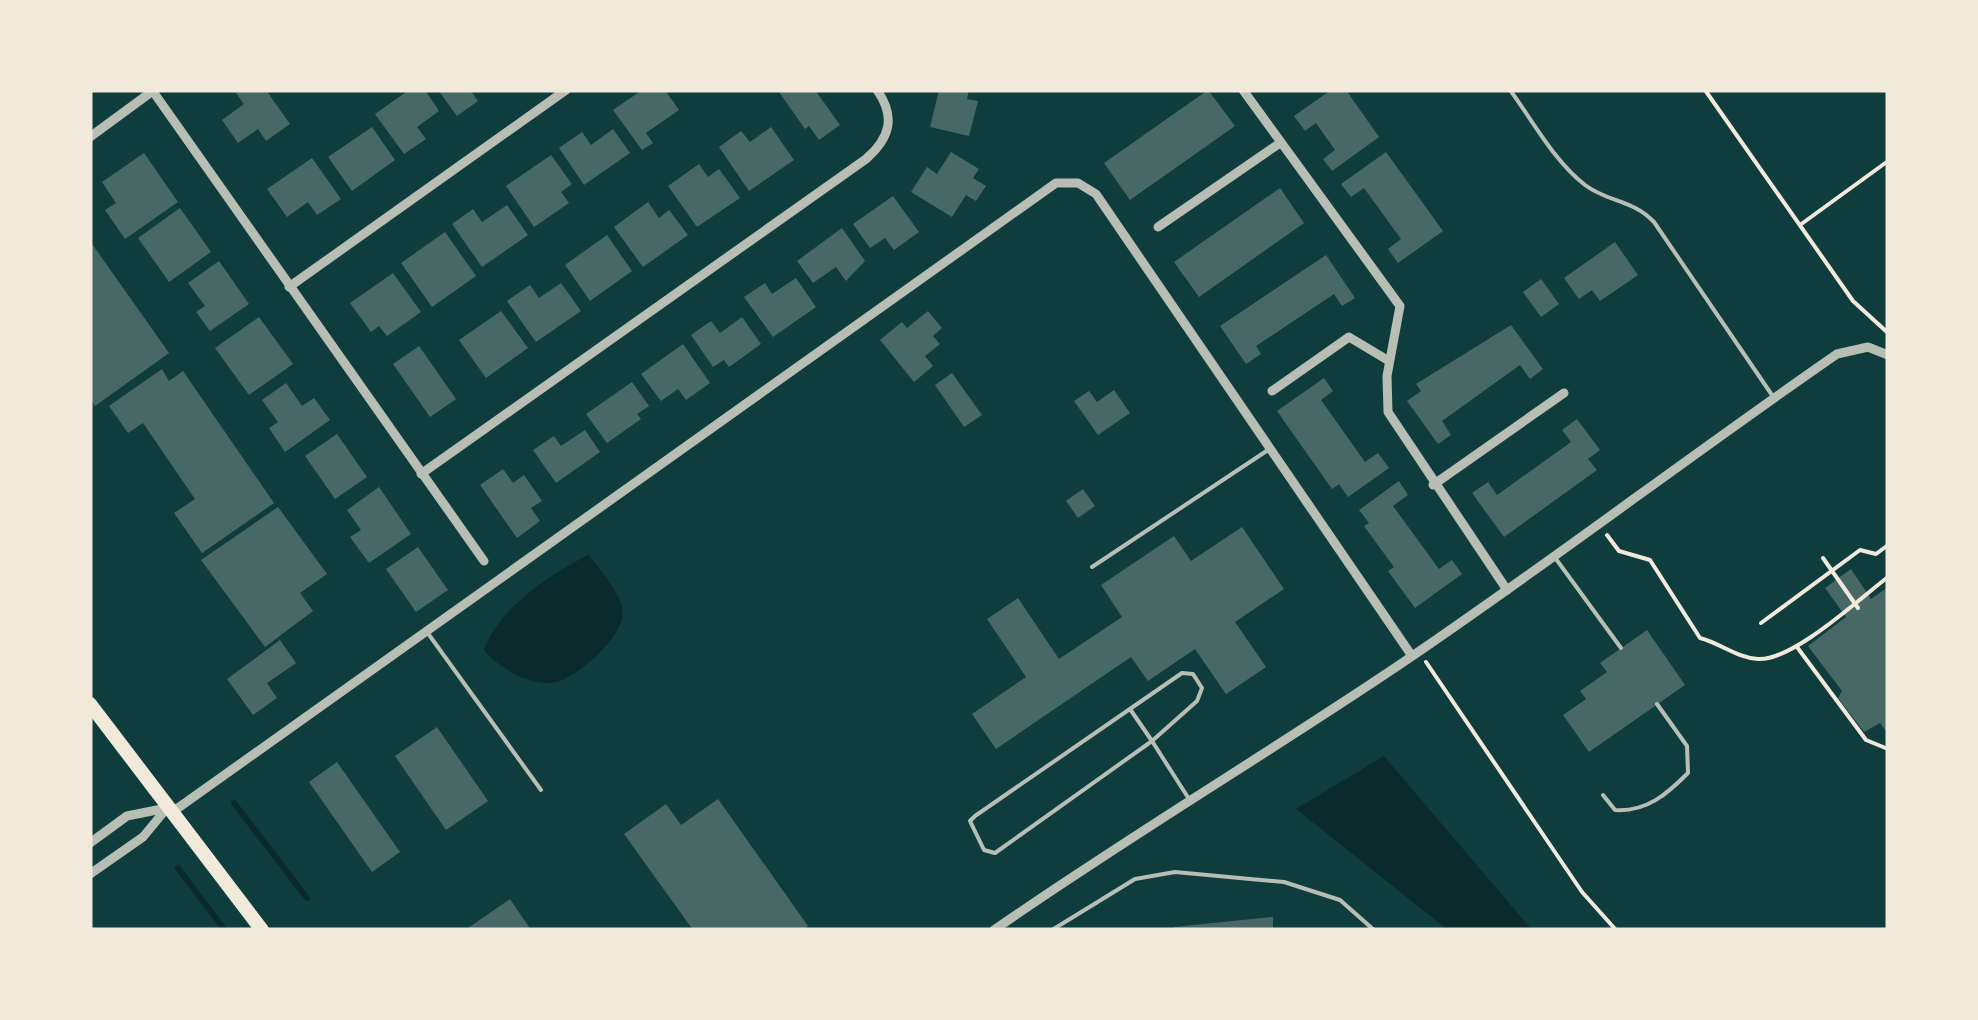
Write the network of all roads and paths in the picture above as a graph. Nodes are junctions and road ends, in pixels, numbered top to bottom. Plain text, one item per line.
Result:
1 (153, 90) edge
2 (566, 90) edge
3 (877, 90) edge
4 (1242, 90) edge
5 (1510, 90) edge
6 (1705, 90) edge
7 (90, 137) edge
8 (1280, 143) junction
9 (1888, 161) edge
10 (1800, 225) junction
11 (1158, 227) dead end
12 (289, 288) junction
13 (1888, 334) edge
14 (1888, 356) edge
15 (1389, 361) junction
16 (1272, 391) dead end
17 (1564, 394) dead end
18 (1774, 398) junction
19 (1268, 450) junction
20 (421, 474) junction
21 (1433, 484) junction
22 (1607, 535) dead end
23 (1888, 545) edge
24 (1553, 556) junction
25 (1823, 558) dead end
26 (484, 561) dead end
27 (1092, 567) dead end
28 (1832, 571) junction
29 (1888, 577) edge
30 (1507, 590) junction
31 (1854, 602) junction
32 (1858, 608) dead end
33 (1761, 623) dead end
34 (427, 632) junction
35 (1796, 646) junction
36 (1621, 648) dead end
37 (1412, 656) junction
38 (1426, 662) dead end
39 (90, 704) edge
40 (1657, 704) dead end
41 (1130, 709) junction
42 (1152, 741) junction
43 (1888, 749) edge
44 (542, 790) dead end
45 (1604, 795) dead end
46 (1189, 799) junction
47 (169, 810) junction
48 (90, 843) edge
49 (90, 874) edge
50 (262, 930) edge
51 (994, 930) edge
52 (1052, 930) edge
53 (1374, 930) edge
54 (1616, 930) edge

1 - 7 street
1 - 12 street
2 - 12 street
3 - 20 street
4 - 8 street
5 - 18 lane
6 - 10 path
8 - 11 street
8 - 15 street
9 - 10 path
10 - 13 path
12 - 20 street
14 - 18 street
15 - 16 street
15 - 21 street
17 - 21 street
18 - 24 street
19 - 27 lane
19 - 34 street
19 - 37 street
20 - 26 street
21 - 30 street
22 - 35 path
23 - 28 path
24 - 30 street
24 - 36 lane
25 - 28 path
28 - 31 path
28 - 33 path
29 - 31 path
30 - 37 street
31 - 32 path
31 - 35 path
34 - 44 lane
34 - 47 street
35 - 43 path
37 - 46 street
38 - 54 path
39 - 47 main road
40 - 45 lane
41 - 42 lane
41 - 42 lane
41 - 42 lane
42 - 46 lane
46 - 51 street
47 - 48 street
47 - 49 street
47 - 50 main road
52 - 53 lane

